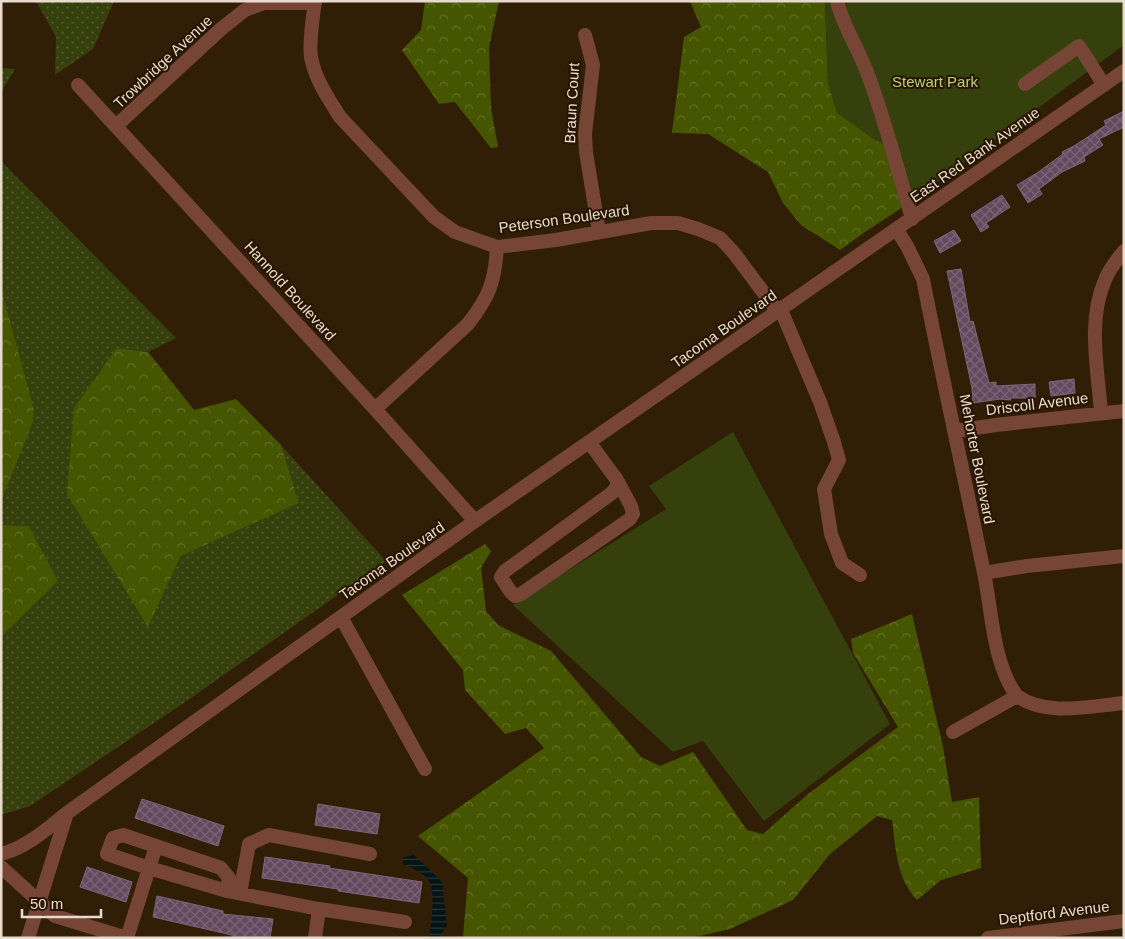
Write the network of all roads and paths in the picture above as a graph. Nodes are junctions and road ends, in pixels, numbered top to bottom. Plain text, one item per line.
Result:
1 (837, 1) edge
2 (315, 2) edge
3 (585, 35) dead end
4 (1124, 71) edge
5 (1025, 84) dead end
6 (78, 85) dead end
7 (1104, 85) junction
8 (117, 126) junction
9 (912, 219) junction
10 (897, 230) junction
11 (599, 232) junction
12 (497, 247) junction
13 (1124, 251) edge
14 (845, 265) joint
15 (779, 311) junction
16 (375, 409) junction
17 (1124, 411) edge
18 (1101, 413) junction
19 (955, 431) junction
20 (589, 442) junction
21 (617, 480) junction
22 (476, 521) junction
23 (1124, 556) edge
24 (984, 573) junction
25 (860, 575) dead end
26 (341, 617) junction
27 (1017, 696) junction
28 (1124, 703) edge
29 (952, 732) dead end
30 (425, 769) dead end
31 (67, 813) junction
32 (156, 846) junction
33 (1, 854) edge
34 (370, 854) dead end
35 (1, 867) edge
36 (149, 868) junction
37 (233, 892) junction
38 (41, 902) junction
39 (319, 909) junction
40 (1124, 921) edge
41 (405, 922) dead end
42 (28, 938) edge
43 (127, 938) edge
44 (315, 938) edge
45 (988, 938) edge

1 - 9 street
2 - 8 street, Trowbridge Avenue
2 - 12 street, Peterson Boulevard
3 - 11 street, Braun Court
4 - 7 street, East Red Bank Avenue
5 - 7 street
6 - 8 street, Hannold Boulevard
7 - 9 street, East Red Bank Avenue
8 - 16 street, Hannold Boulevard
9 - 10 street, East Red Bank Avenue
10 - 14 street, East Red Bank Avenue
10 - 19 street, Mehorter Boulevard
11 - 12 street, Peterson Boulevard
11 - 15 street, Peterson Boulevard
12 - 16 street
13 - 18 street
14 - 15 street, Tacoma Boulevard
15 - 20 street, Tacoma Boulevard
15 - 25 street, Peterson Boulevard
16 - 22 street, Hannold Boulevard
17 - 18 street, Driscoll Avenue
18 - 19 street, Driscoll Avenue
19 - 24 street, Mehorter Boulevard
20 - 21 street
20 - 22 street, Tacoma Boulevard
21 - 21 street
22 - 26 street, Tacoma Boulevard
23 - 24 street
24 - 27 street, Mehorter Boulevard
26 - 30 street
26 - 31 street, Tacoma Boulevard
27 - 28 street
27 - 29 street
31 - 33 street
31 - 38 street
32 - 36 street
32 - 36 street
32 - 37 street
34 - 37 street
35 - 38 street
36 - 37 street
36 - 43 street
37 - 39 street
38 - 42 street
38 - 43 street
39 - 41 street
39 - 44 street
40 - 45 street, Deptford Avenue

